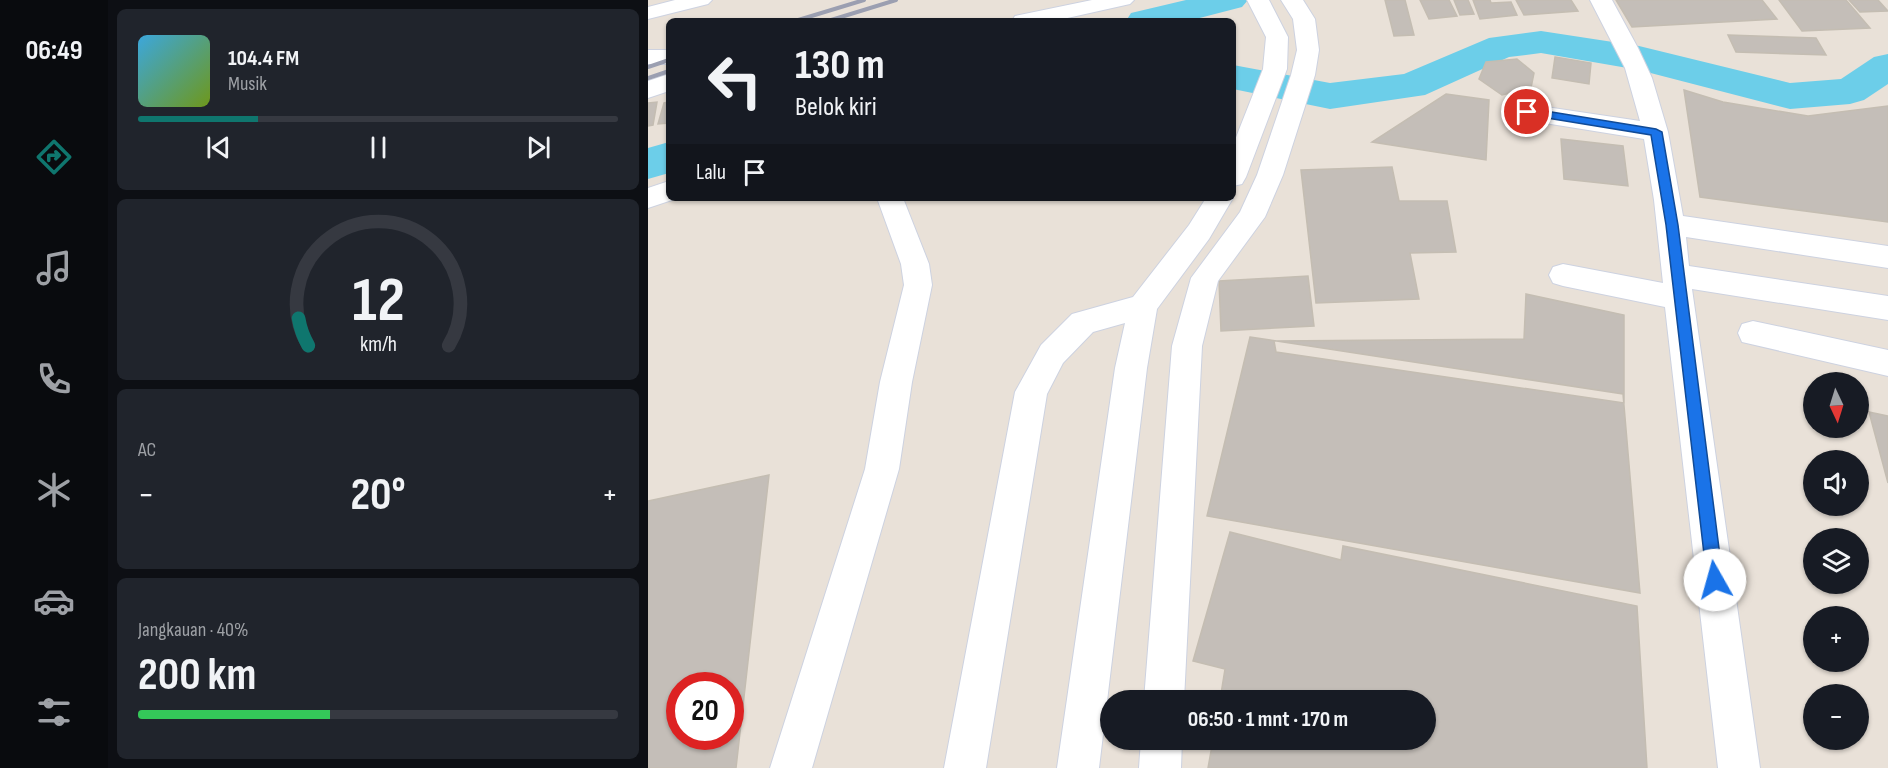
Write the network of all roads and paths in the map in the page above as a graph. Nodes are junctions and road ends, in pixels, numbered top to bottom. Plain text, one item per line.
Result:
1 (700, 0) edge
2 (1123, 0) edge
3 (1292, 0) edge
4 (1601, 0) edge
5 (1258, 1) edge
6 (648, 13) edge
7 (1039, 18) edge
8 (648, 57) edge
9 (666, 57) edge
10 (666, 83) edge
11 (648, 90) edge
12 (1527, 112) dead end
13 (1656, 132) junction
14 (1236, 170) edge
15 (666, 192) edge
16 (648, 198) edge
17 (891, 201) edge
18 (1218, 201) edge
19 (1672, 225) junction
20 (1888, 257) edge
21 (1563, 276) dead end
22 (1678, 286) junction
23 (1143, 306) junction
24 (1888, 308) edge
25 (1753, 333) dead end
26 (1888, 363) edge
27 (1165, 690) edge
28 (1161, 750) edge
29 (791, 768) edge
30 (965, 768) edge
31 (1078, 768) edge
32 (1160, 768) edge
33 (1739, 768) edge

1 - 6 street
2 - 7 street
3 - 27 street
4 - 13 street
5 - 14 street
8 - 9 street
10 - 11 street
12 - 13 street
13 - 19 street
15 - 16 street
17 - 29 street
18 - 23 street
19 - 20 street
19 - 22 street
21 - 22 street
22 - 24 street
22 - 33 street
23 - 30 street
23 - 31 street
25 - 26 street
28 - 32 street

